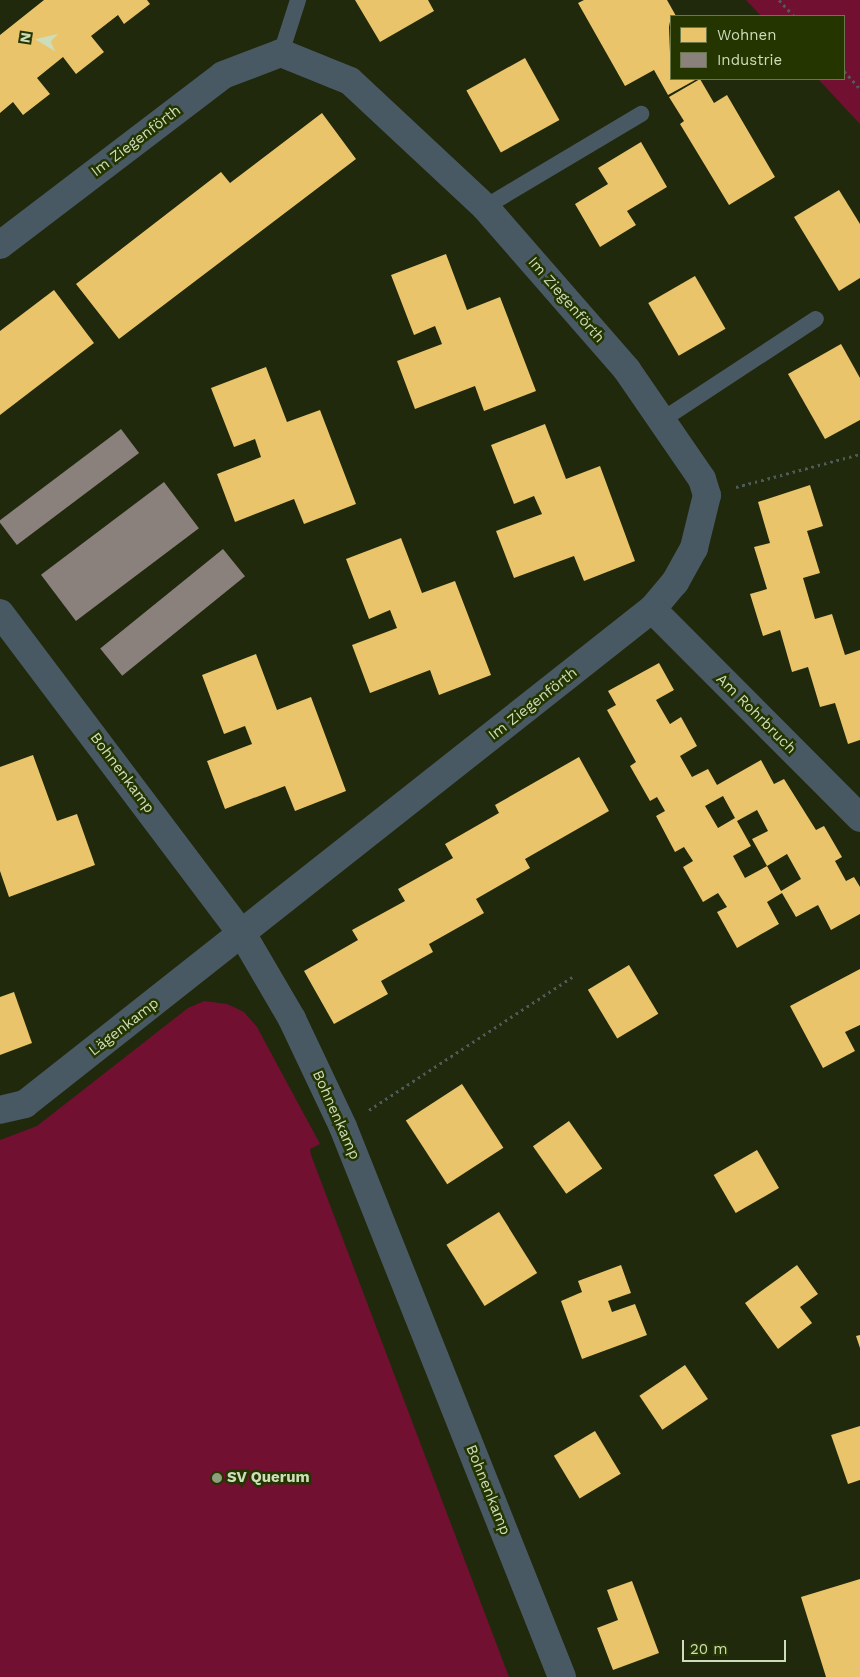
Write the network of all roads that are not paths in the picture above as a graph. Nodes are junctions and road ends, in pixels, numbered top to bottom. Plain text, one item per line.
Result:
1 (298, 0) edge
2 (280, 53) junction
3 (642, 114) dead end
4 (485, 207) junction
5 (0, 245) edge
6 (816, 319) dead end
7 (662, 420) junction
8 (652, 610) junction
9 (0, 613) edge
10 (860, 818) edge
11 (243, 935) junction
12 (0, 1110) edge
13 (562, 1677) edge

1 - 2 lane
2 - 4 street, Im Ziegenförth
2 - 5 street, Im Ziegenförth
3 - 4 lane
4 - 7 street, Im Ziegenförth
6 - 7 lane
7 - 8 street, Im Ziegenförth
8 - 10 street, Am Rohrbruch
8 - 11 street, Im Ziegenförth
9 - 11 street, Bohnenkamp
11 - 12 street, Lägenkamp
11 - 13 street, Bohnenkamp

